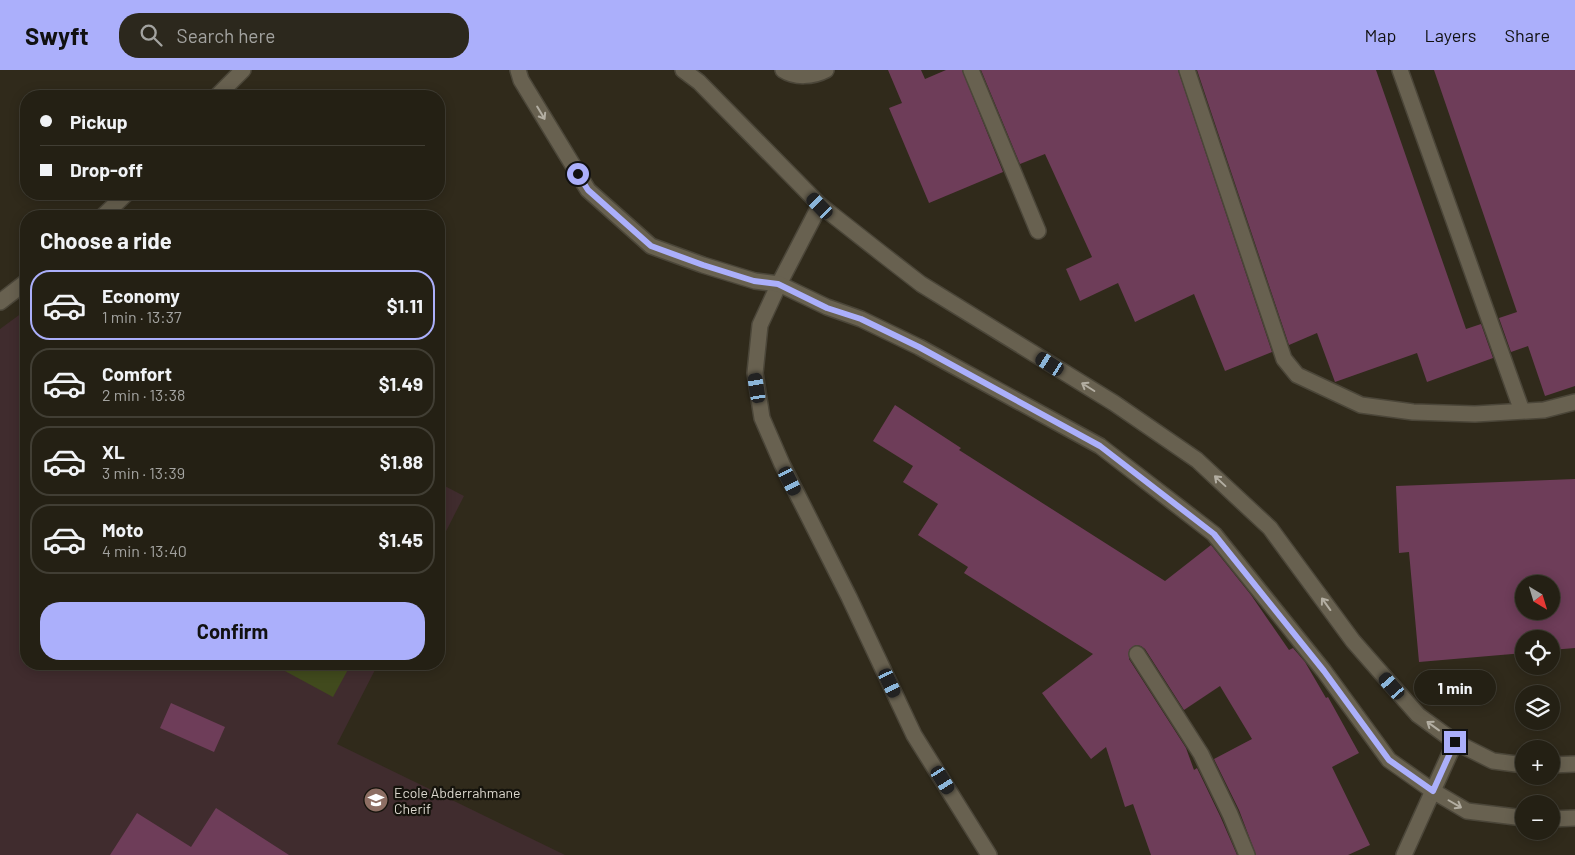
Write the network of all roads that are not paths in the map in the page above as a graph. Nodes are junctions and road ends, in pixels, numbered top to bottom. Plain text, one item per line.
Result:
1 (243, 70) edge
2 (518, 70) edge
3 (683, 70) edge
4 (783, 70) edge
5 (826, 70) edge
6 (971, 70) edge
7 (1187, 70) edge
8 (1400, 70) edge
9 (223, 90) edge
10 (120, 200) edge
11 (820, 206) junction
12 (109, 210) edge
13 (1038, 231) dead end
14 (778, 284) junction
15 (20, 287) edge
16 (0, 302) edge
17 (1575, 402) edge
18 (1522, 411) junction
19 (1137, 654) dead end
20 (1455, 742) junction
21 (1515, 764) edge
22 (1575, 764) edge
23 (1560, 765) edge
24 (1433, 791) junction
25 (1515, 817) edge
26 (1575, 818) edge
27 (1560, 819) edge
28 (989, 855) edge
29 (1247, 855) edge
30 (1404, 855) edge

1 - 9 street
2 -> 14 street
3 - 11 street
4 - 5 street
6 - 13 street
7 - 18 street
8 - 18 street
10 - 12 street
11 - 14 street
20 -> 11 street
14 - 24 street
14 - 28 street
15 - 16 street
17 - 18 street
19 - 29 street
20 - 21 street
20 - 24 street
22 - 23 street
24 -> 25 street
24 - 30 street
26 - 27 street

